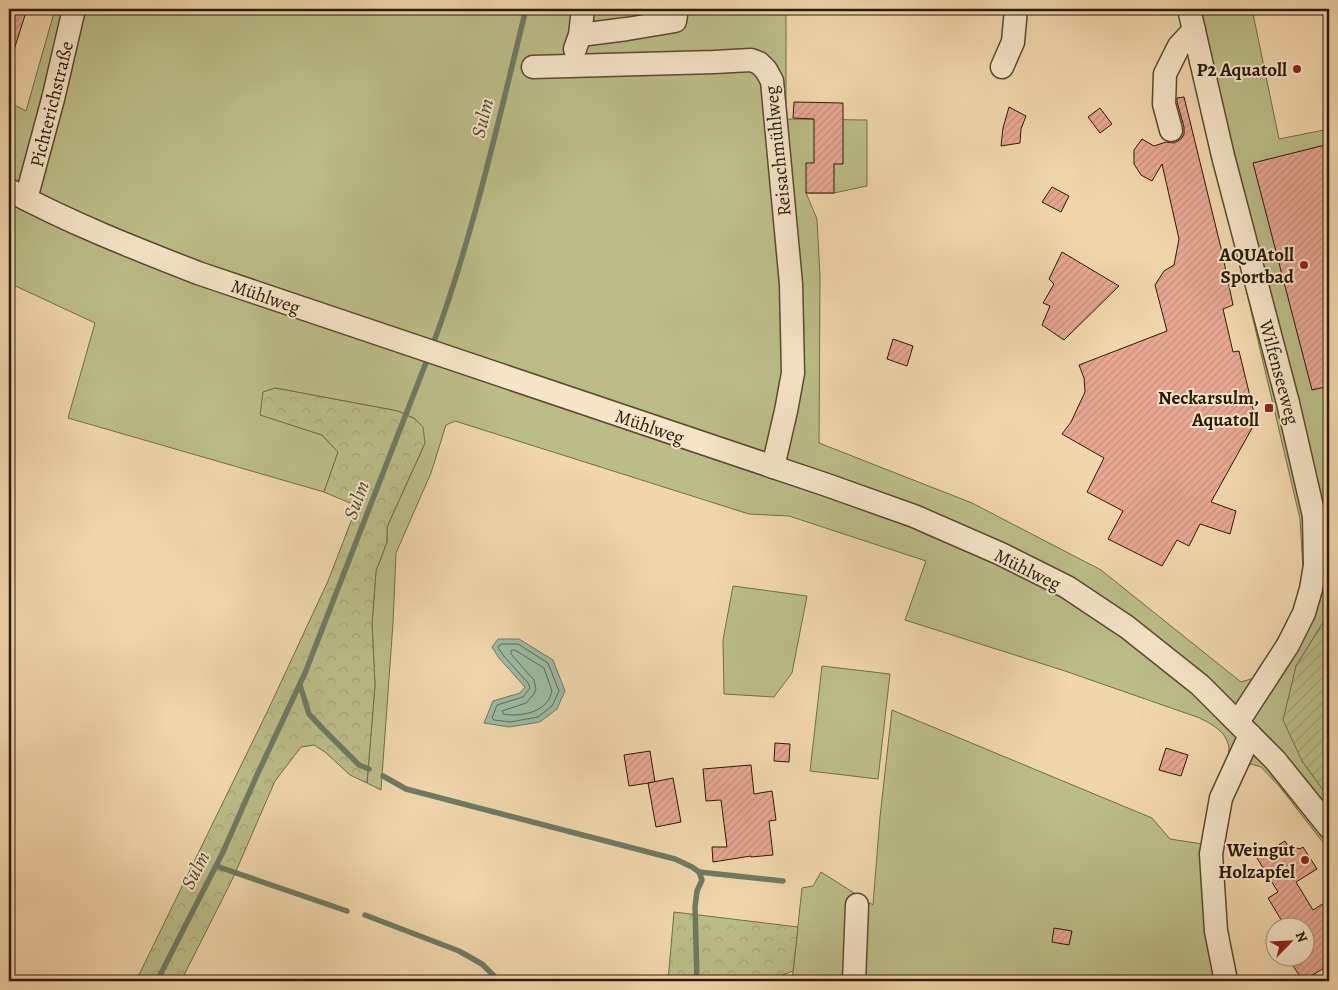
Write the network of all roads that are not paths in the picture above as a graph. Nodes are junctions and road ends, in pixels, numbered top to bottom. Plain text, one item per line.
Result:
1 (74, 9) edge
2 (583, 9) edge
3 (677, 9) edge
4 (1016, 9) edge
5 (628, 19) edge
6 (1191, 20) edge
7 (580, 35) junction
8 (568, 66) junction
9 (532, 67) dead end
10 (1002, 68) dead end
11 (1170, 130) dead end
12 (17, 194) edge
13 (773, 467) junction
14 (1320, 592) edge
15 (1244, 729) junction
16 (1329, 827) edge
17 (857, 905) dead end
18 (854, 981) edge
19 (1226, 981) edge

1 - 12 street, Pichterichstraße
2 - 7 street
3 - 5 street
4 - 10 street
5 - 7 street
6 - 11 street
6 - 14 street, Wilfenseeweg
7 - 8 street
8 - 9 street, Reisachmühlweg
8 - 13 street, Reisachmühlweg
12 - 13 street, Mühlweg
13 - 15 street, Mühlweg
14 - 15 street, Wilfenseeweg
15 - 16 street
15 - 19 street, Wilfenseeweg
17 - 18 street

